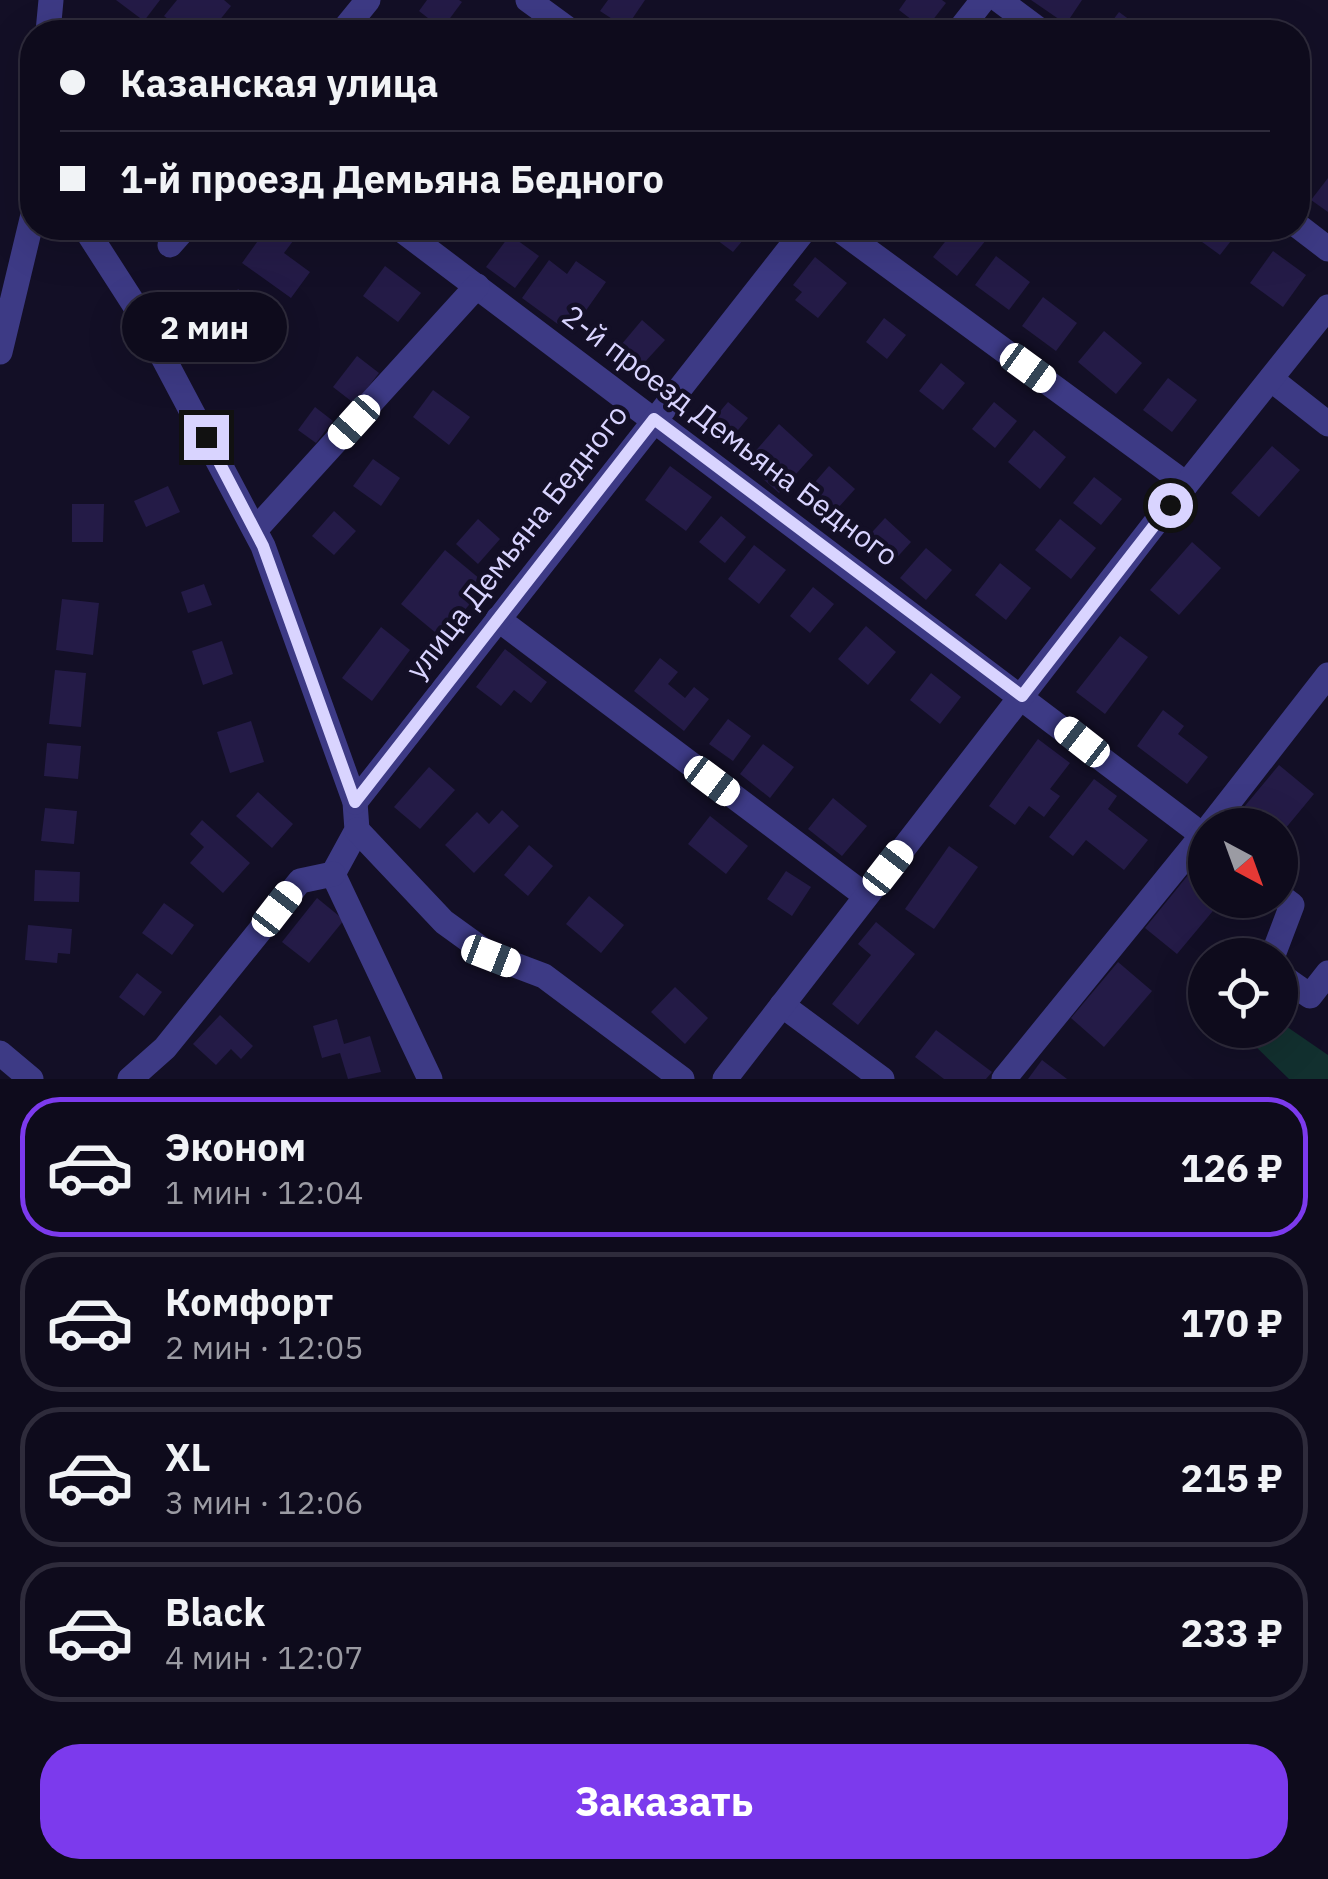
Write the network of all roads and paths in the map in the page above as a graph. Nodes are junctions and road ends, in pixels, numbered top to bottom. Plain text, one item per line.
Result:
1 (368, 0) edge
2 (528, 0) edge
3 (983, 0) edge
4 (999, 0) edge
5 (352, 20) edge
6 (556, 20) edge
7 (967, 20) edge
8 (1026, 20) edge
9 (27, 240) edge
10 (93, 240) edge
11 (415, 240) edge
12 (796, 240) edge
13 (853, 240) edge
14 (477, 286) junction
15 (1328, 307) edge
16 (0, 352) edge
17 (1270, 379) junction
18 (654, 419) junction
19 (1328, 424) edge
20 (1186, 484) junction
21 (255, 530) junction
22 (498, 619) junction
23 (1328, 675) edge
24 (1022, 696) junction
25 (355, 802) junction
26 (1225, 808) edge
27 (1188, 820) edge
28 (357, 830) junction
29 (1188, 855) edge
30 (333, 874) junction
31 (866, 896) junction
32 (1328, 972) edge
33 (1298, 988) edge
34 (782, 1004) junction
35 (1319, 1004) edge
36 (0, 1053) edge
37 (31, 1079) edge
38 (130, 1079) edge
39 (430, 1079) edge
40 (682, 1079) edge
41 (725, 1079) edge
42 (882, 1079) edge
43 (1004, 1079) edge

1 - 5 street
2 - 6 street
3 - 7 street
4 - 8 street
9 - 16 street
10 - 21 street
11 - 14 street, 2-й проезд Демьяна Бедного
12 - 18 street, улица Демьяна Бедного
13 - 20 street
14 - 18 street, 2-й проезд Демьяна Бедного
14 - 21 street
15 - 17 street
17 - 19 street
17 - 20 street
18 - 22 street, улица Демьяна Бедного
18 - 24 street, 2-й проезд Демьяна Бедного
20 - 24 street
21 - 25 street
22 - 25 street, улица Демьяна Бедного
22 - 31 street
23 - 26 street
24 - 27 street, 2-й проезд Демьяна Бедного
24 - 31 street
25 - 28 street
28 - 30 street
28 - 40 street
29 - 43 street
30 - 38 street
30 - 39 street
31 - 34 street
32 - 35 street
33 - 35 street
34 - 41 street
34 - 42 street
36 - 37 street

